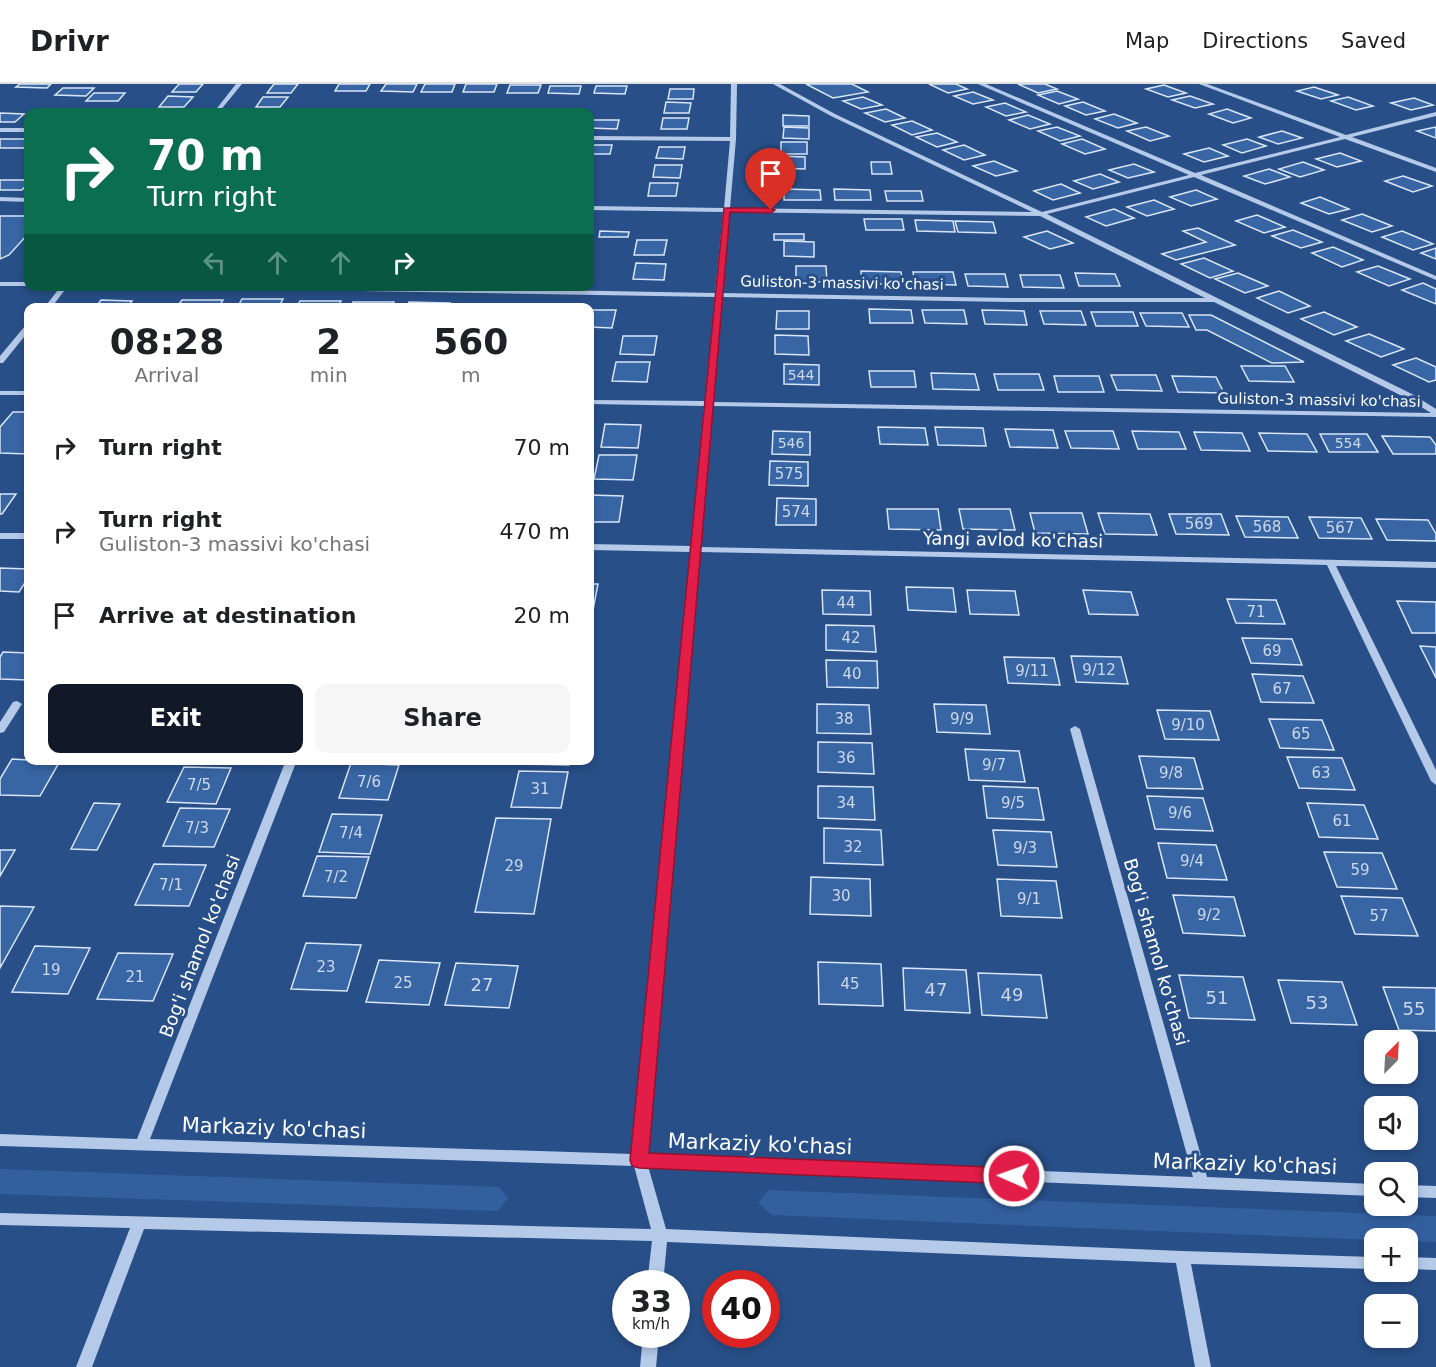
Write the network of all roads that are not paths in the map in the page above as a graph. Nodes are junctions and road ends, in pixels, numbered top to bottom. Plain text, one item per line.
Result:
1 (239, 84) edge
2 (734, 84) edge
3 (776, 84) edge
4 (981, 84) edge
5 (1202, 84) edge
6 (1221, 84) edge
7 (219, 108) edge
8 (1436, 114) edge
9 (0, 130) edge
10 (24, 130) edge
11 (1356, 134) junction
12 (1346, 137) junction
13 (594, 138) edge
14 (733, 140) junction
15 (1436, 164) edge
16 (1436, 171) edge
17 (1194, 175) junction
18 (0, 199) edge
19 (24, 200) edge
20 (594, 208) edge
21 (726, 210) junction
22 (1041, 213) junction
23 (1436, 278) edge
24 (0, 284) edge
25 (24, 284) edge
26 (61, 291) edge
27 (480, 291) edge
28 (718, 295) junction
29 (1214, 300) junction
30 (51, 303) edge
31 (24, 333) edge
32 (0, 361) edge
33 (0, 393) edge
34 (24, 393) edge
35 (594, 402) edge
36 (708, 404) junction
37 (1436, 414) edge
38 (0, 536) edge
39 (24, 536) edge
40 (594, 547) edge
41 (693, 549) junction
42 (1331, 564) junction
43 (1436, 565) edge
44 (17, 704) dead end
45 (1075, 729) dead end
46 (0, 730) edge
47 (290, 765) edge
48 (1433, 769) edge
49 (1436, 781) edge
50 (0, 1140) edge
51 (141, 1144) junction
52 (639, 1160) junction
53 (1202, 1184) junction
54 (1364, 1190) edge
55 (1418, 1191) edge
56 (1436, 1192) edge
57 (0, 1219) edge
58 (139, 1224) junction
59 (660, 1235) junction
60 (1182, 1257) junction
61 (1364, 1263) edge
62 (1418, 1263) edge
63 (1436, 1264) edge
64 (657, 1270) edge
65 (650, 1348) edge
66 (84, 1367) edge
67 (648, 1367) edge
68 (1203, 1367) edge

1 - 7 street
2 - 14 street
3 - 22 street, Guliston-3 massivi ko'chasi
4 - 17 street
5 - 12 street
6 - 11 street
8 - 11 street, Guliston-3 massivi ko'chasi
9 - 10 street
11 - 12 street, Guliston-3 massivi ko'chasi
11 - 15 street
12 - 16 street
12 - 17 street, Guliston-3 massivi ko'chasi
13 - 14 street
14 - 21 street
17 - 22 street, Guliston-3 massivi ko'chasi
17 - 23 street
18 - 19 street
20 - 21 street, Guliston-3 massivi ko'chasi
21 - 22 street, Guliston-3 massivi ko'chasi
21 - 28 street
22 - 29 street, Guliston-3 massivi ko'chasi
24 - 25 street
26 - 30 street
27 - 28 street, Guliston-3 massivi ko'chasi
28 - 29 street, Guliston-3 massivi ko'chasi
28 - 36 street
29 - 37 street, Guliston-3 massivi ko'chasi
31 - 32 street
33 - 34 street
35 - 36 street, Guliston-3 massivi ko'chasi
36 - 37 street, Guliston-3 massivi ko'chasi
36 - 41 street
38 - 39 street
40 - 41 street, Yangi avlod ko'chasi
41 - 42 street, Yangi avlod ko'chasi
41 - 52 street
42 - 43 street, Yangi avlod ko'chasi
42 - 48 street
44 - 46 street
45 - 53 street, Bog'i shamol ko'chasi
47 - 51 street, Bog'i shamol ko'chasi
48 - 49 street
50 - 51 street, Markaziy ko'chasi
51 - 52 street, Markaziy ko'chasi
52 - 53 street, Markaziy ko'chasi
52 - 59 street
53 - 54 street, Markaziy ko'chasi
55 - 56 street
57 - 58 street
58 - 59 street
58 - 66 street
59 - 60 street
59 - 64 street
60 - 61 street
60 - 68 street
62 - 63 street
65 - 67 street

